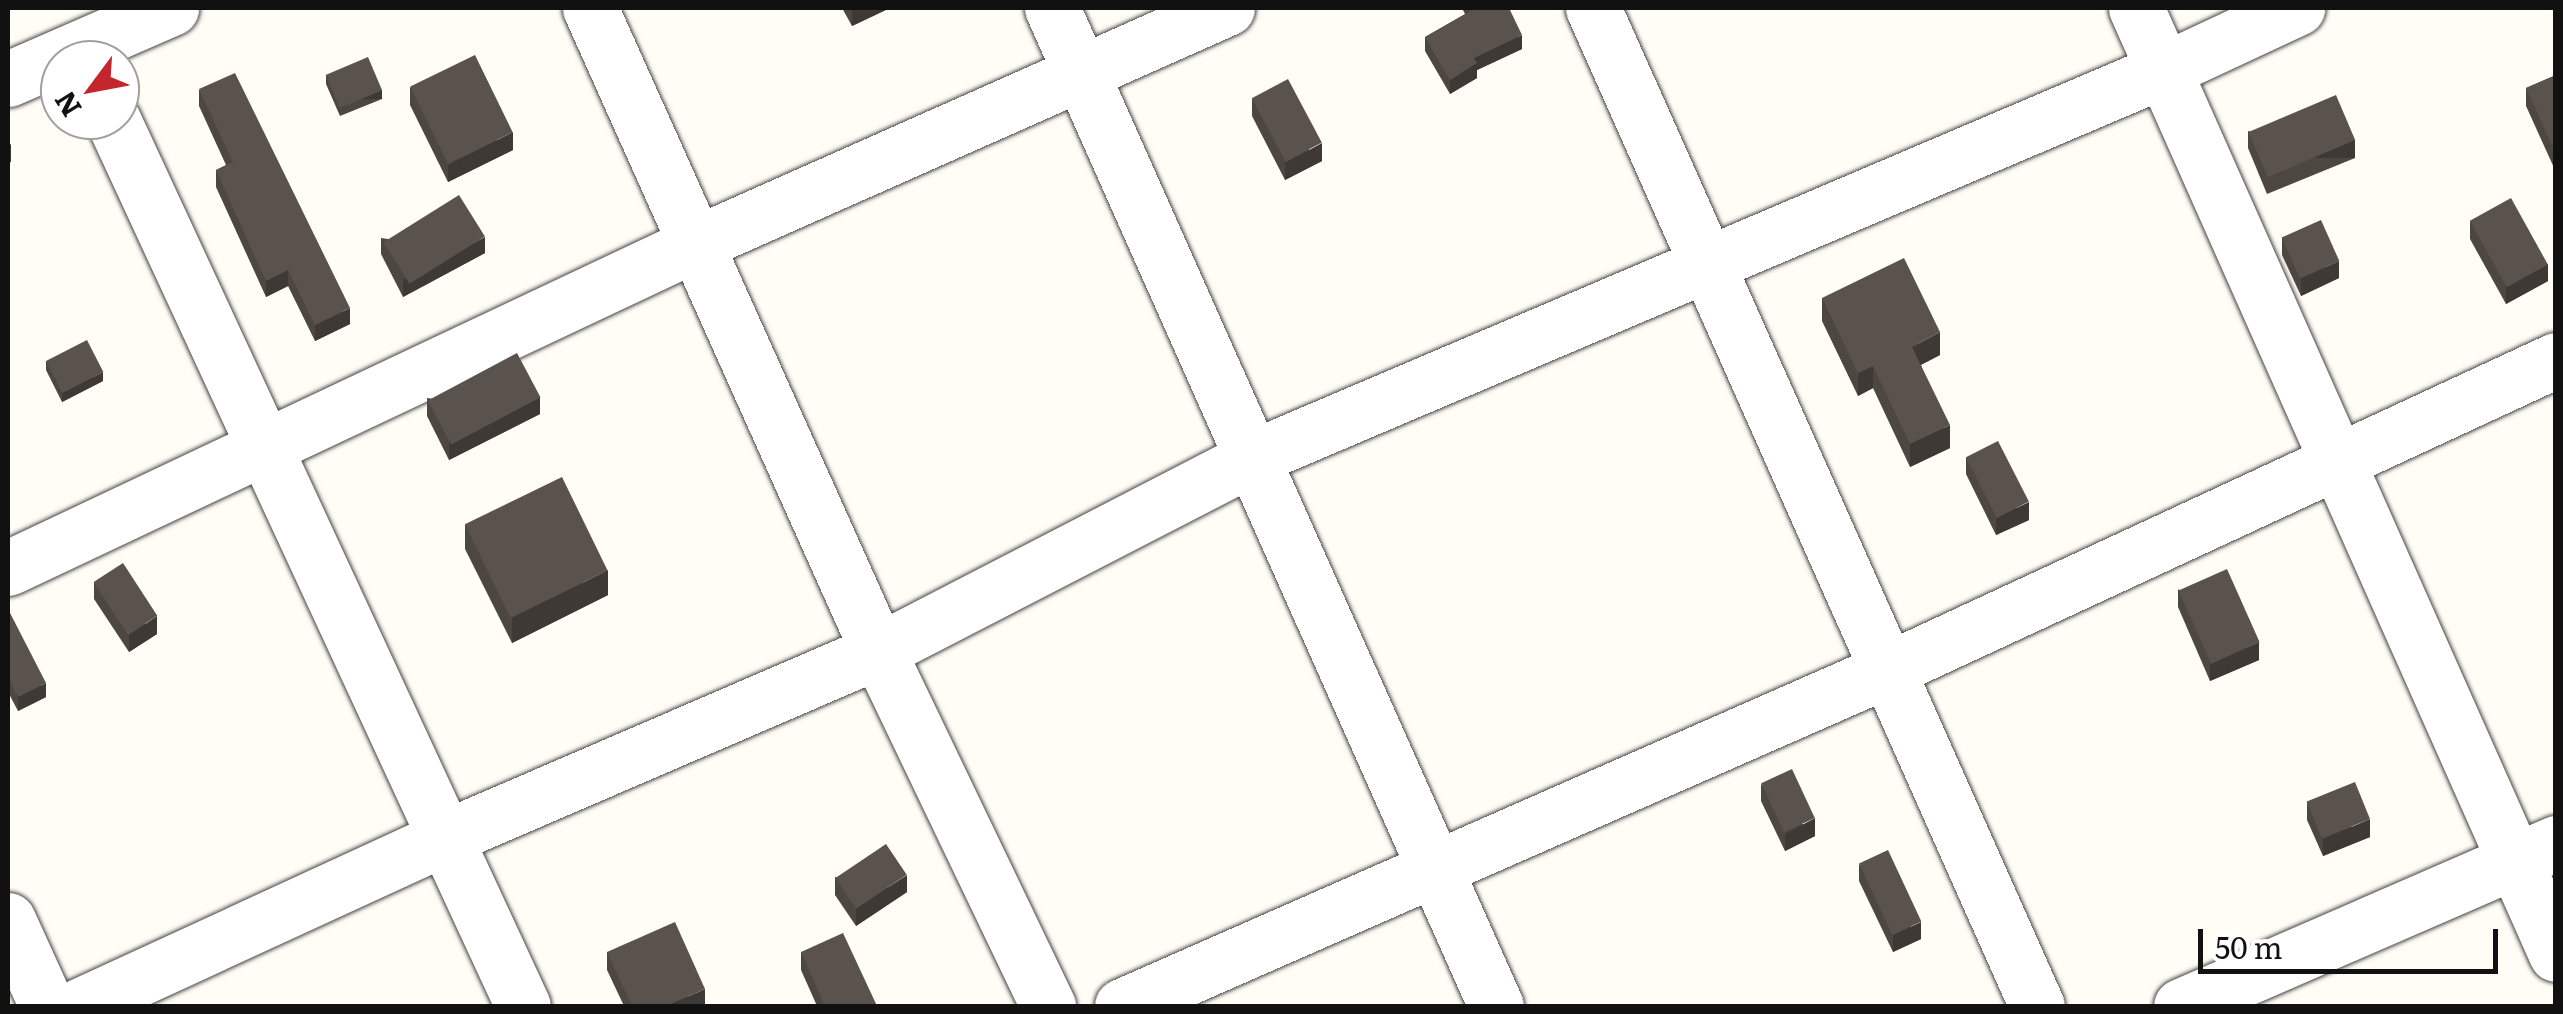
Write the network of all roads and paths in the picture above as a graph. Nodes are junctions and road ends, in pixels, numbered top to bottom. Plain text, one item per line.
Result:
1 (171, 8) edge
2 (590, 8) edge
3 (1052, 8) edge
4 (1227, 8) edge
5 (1593, 8) edge
6 (2136, 8) edge
7 (2297, 8) edge
8 (109, 40) edge
9 (40, 68) edge
10 (2166, 69) junction
11 (1079, 72) junction
12 (8, 79) edge
13 (122, 140) edge
14 (695, 244) junction
15 (1706, 260) junction
16 (2556, 360) edge
17 (266, 444) junction
18 (1256, 456) junction
19 (2337, 466) junction
20 (8, 568) edge
21 (878, 651) junction
22 (1887, 670) junction
23 (444, 838) junction
24 (2534, 852) edge
25 (1436, 865) junction
26 (8, 920) edge
27 (2556, 954) edge
28 (47, 1006) edge
29 (79, 1006) edge
30 (522, 1006) edge
31 (1048, 1006) edge
32 (1122, 1006) edge
33 (1496, 1006) edge
34 (2037, 1006) edge
35 (2182, 1006) edge

1 - 8 street
2 - 14 street
3 - 11 street
4 - 11 street
5 - 15 street
6 - 10 street
7 - 10 street
9 - 12 street
10 - 15 street
10 - 19 street
11 - 14 street
11 - 18 street
13 - 17 street
14 - 17 street
14 - 21 street
15 - 18 street
15 - 22 street
16 - 19 street
17 - 20 street
17 - 23 street
18 - 21 street
18 - 25 street
19 - 22 street
19 - 24 street
21 - 23 street
21 - 31 street
22 - 25 street
22 - 34 street
23 - 29 street
23 - 30 street
24 - 27 street
24 - 35 street
25 - 32 street
25 - 33 street
26 - 28 street

